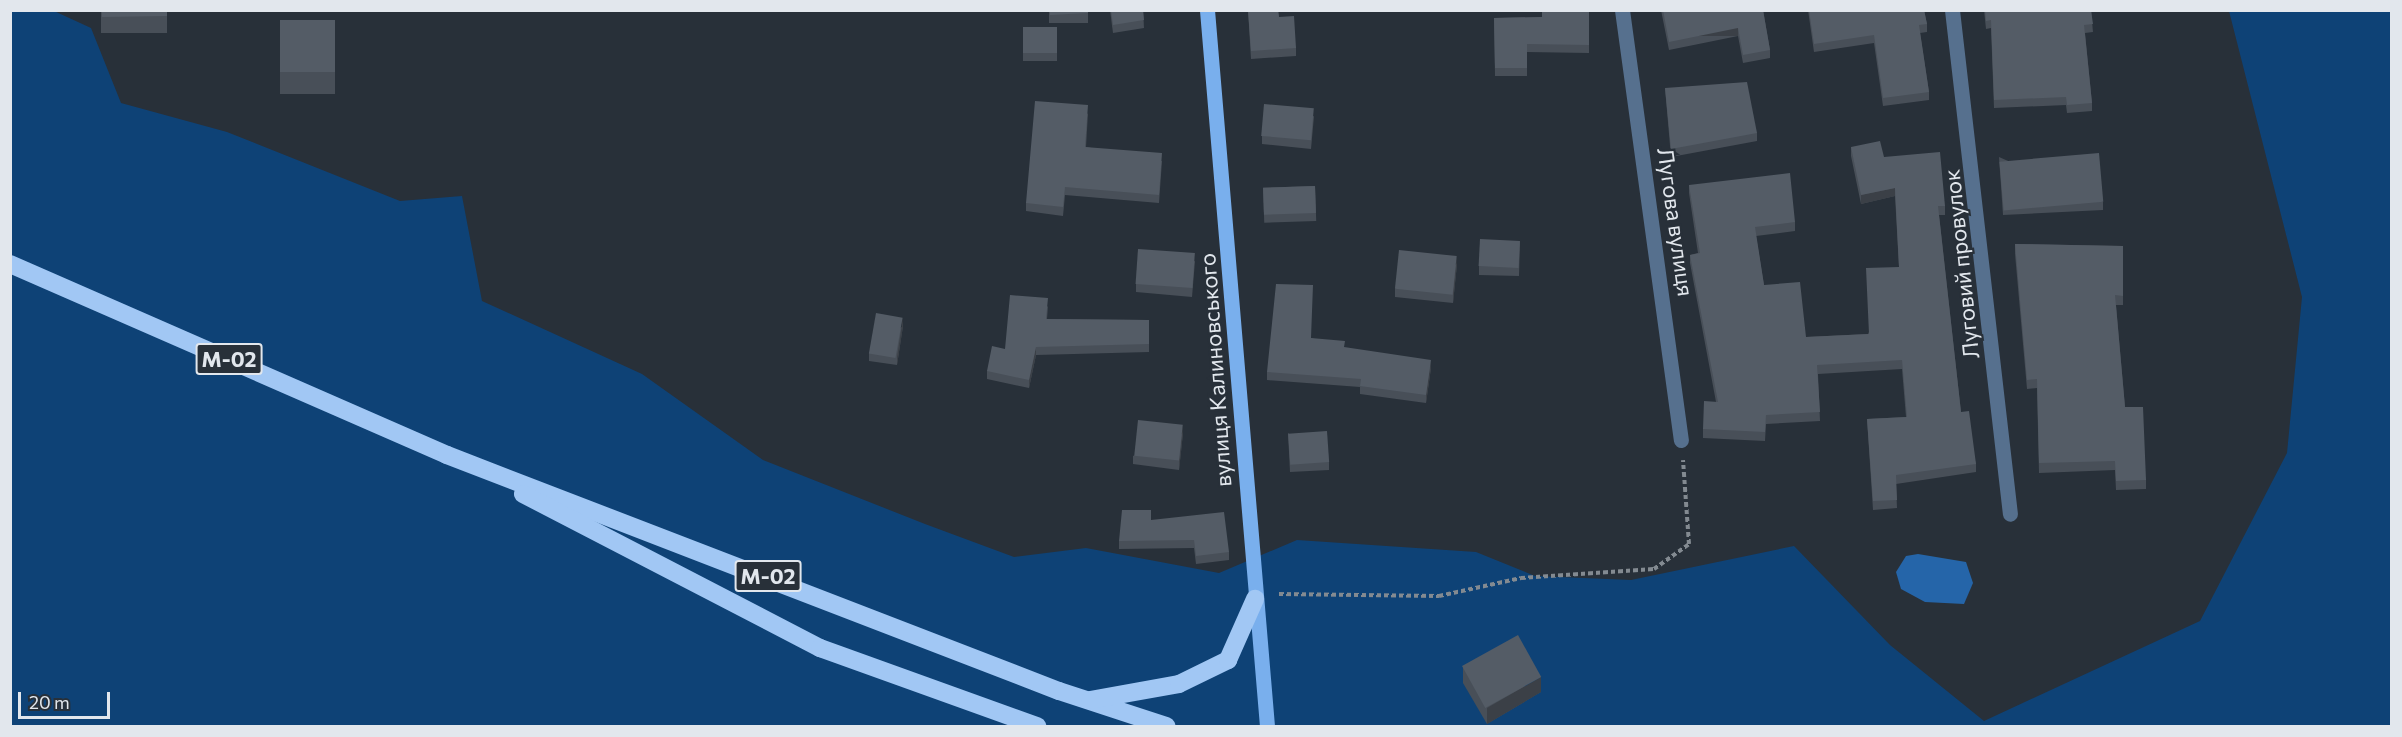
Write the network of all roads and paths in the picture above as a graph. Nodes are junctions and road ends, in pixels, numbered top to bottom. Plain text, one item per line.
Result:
1 (1207, 10) edge
2 (1622, 10) edge
3 (1952, 10) edge
4 (10, 264) edge
5 (1681, 440) joint
6 (447, 455) junction
7 (2010, 514) dead end
8 (1254, 598) junction
9 (1088, 700) junction
10 (1037, 726) edge
11 (1167, 726) edge
12 (1267, 726) edge

1 - 8 main road, вулиця Калиновського
2 - 5 street, Лугова вулиця
3 - 7 street, Луговий провулок
4 - 6 highway, М-02
5 - 8 path
6 - 9 highway, М-02
6 - 10 highway, М-02
8 - 9 highway
8 - 12 main road, вулиця Калиновського
9 - 11 highway, М-02

